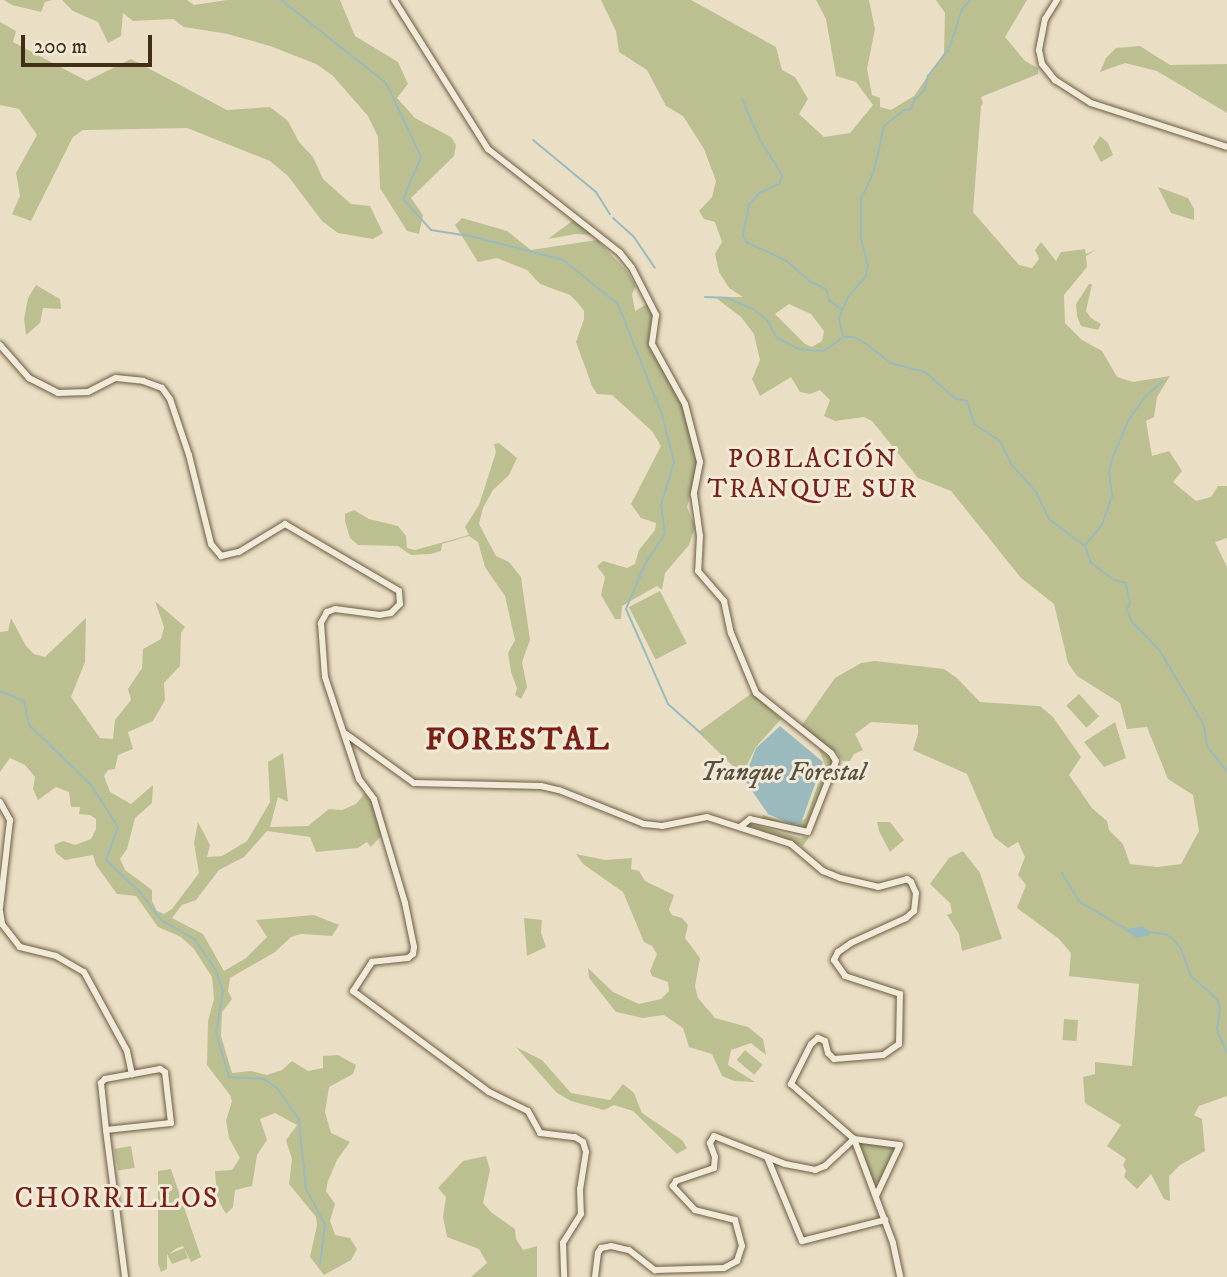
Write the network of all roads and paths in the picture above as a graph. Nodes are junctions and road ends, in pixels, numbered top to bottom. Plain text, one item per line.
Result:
1 (394, 0) edge
2 (1056, 0) edge
3 (1227, 147) edge
4 (0, 345) edge
5 (344, 733) junction
6 (0, 802) edge
7 (740, 827) junction
8 (0, 909) edge
9 (132, 1074) junction
10 (106, 1130) junction
11 (854, 1139) junction
12 (767, 1157) junction
13 (880, 1184) junction
14 (871, 1185) junction
15 (876, 1197) junction
16 (885, 1220) junction
17 (125, 1277) edge
18 (564, 1277) edge
19 (595, 1277) edge
20 (900, 1277) edge

1 - 7 street
2 - 3 street
4 - 5 street
5 - 7 street
5 - 18 street
6 - 8 street
7 - 11 street
8 - 9 street
9 - 10 street
9 - 10 street
10 - 17 street
11 - 12 street
11 - 13 street
11 - 14 street
12 - 16 street
12 - 19 street
13 - 14 street
13 - 15 street
14 - 15 street
15 - 16 street
16 - 20 street

